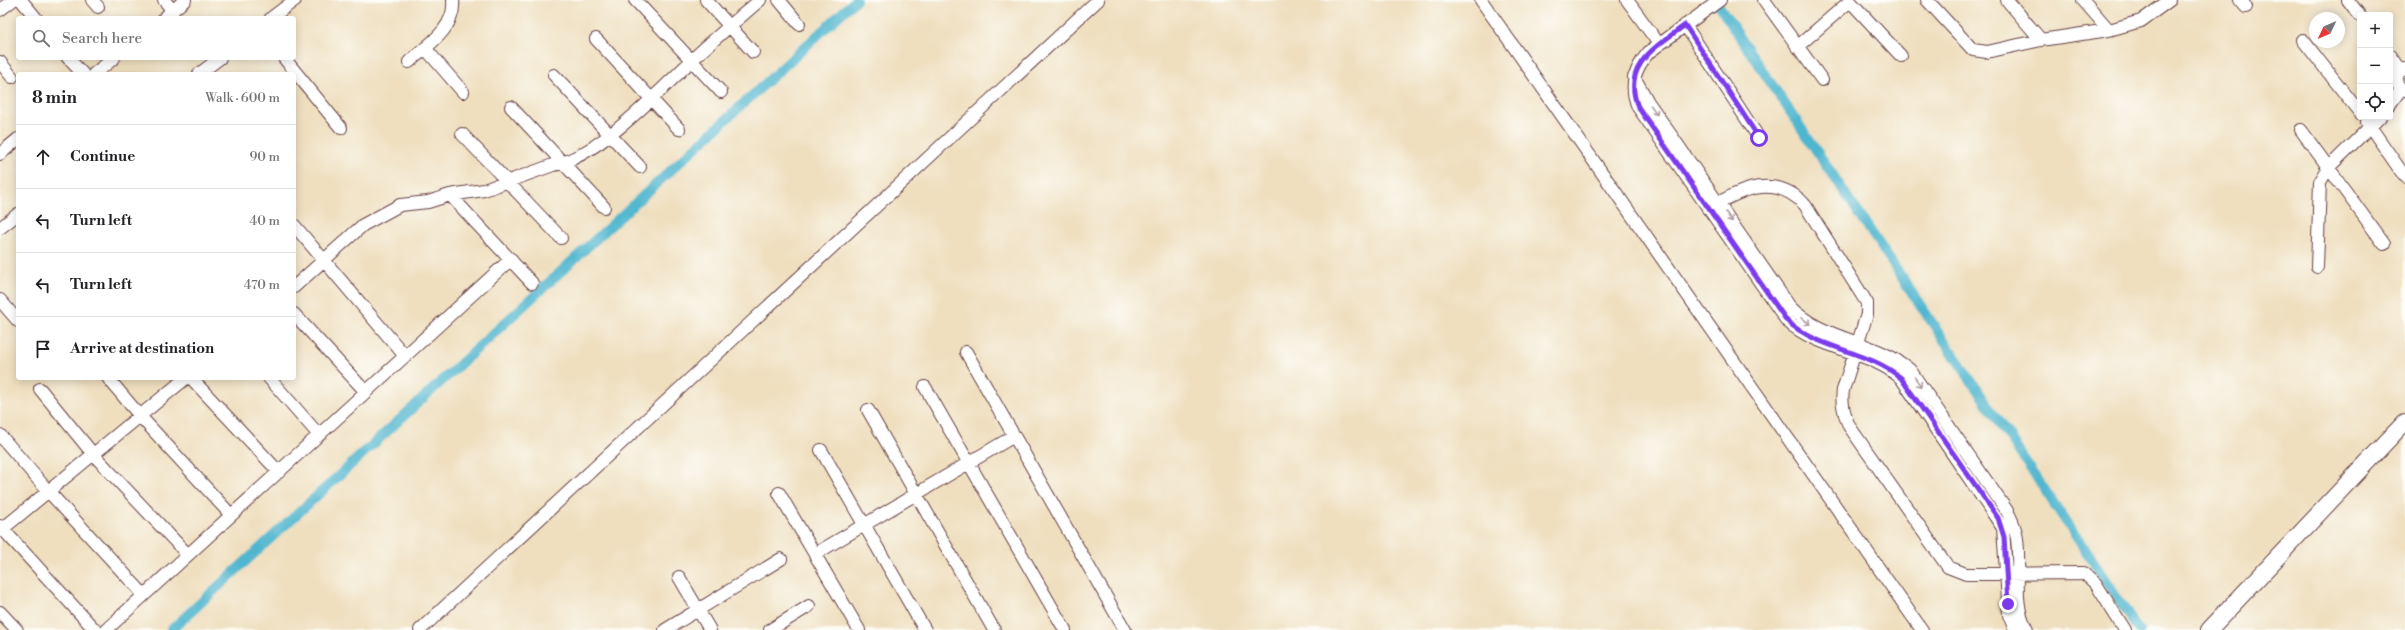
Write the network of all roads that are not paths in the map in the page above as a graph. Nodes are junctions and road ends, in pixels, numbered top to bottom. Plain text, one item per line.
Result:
1 (13, 0) edge
2 (21, 0) edge
3 (164, 0) edge
4 (185, 0) edge
5 (295, 0) edge
6 (453, 0) edge
7 (635, 0) edge
8 (706, 0) edge
9 (760, 0) edge
10 (778, 0) edge
11 (1098, 0) edge
12 (1481, 0) edge
13 (1627, 0) edge
14 (1720, 0) edge
15 (1764, 0) edge
16 (1927, 0) edge
17 (2007, 0) edge
18 (2083, 0) edge
19 (2348, 0) edge
20 (1849, 1) edge
21 (2166, 1) edge
22 (0, 10) edge
23 (2357, 12) edge
24 (168, 14) edge
25 (34, 16) edge
26 (274, 16) edge
27 (799, 24) dead end
28 (1685, 25) junction
29 (730, 26) junction
30 (2109, 30) junction
31 (596, 39) dead end
32 (2041, 40) junction
33 (2303, 40) dead end
34 (1659, 44) junction
35 (1797, 47) junction
36 (425, 48) junction
37 (753, 52) dead end
38 (1901, 56) dead end
39 (2393, 59) edge
40 (70, 60) edge
41 (112, 60) edge
42 (217, 60) edge
43 (286, 60) edge
44 (692, 60) junction
45 (0, 62) edge
46 (409, 62) dead end
47 (2403, 69) edge
48 (81, 72) edge
49 (96, 72) edge
50 (202, 72) edge
51 (295, 72) edge
52 (296, 73) edge
53 (554, 75) dead end
54 (12, 77) dead end
55 (1634, 77) junction
56 (1822, 80) dead end
57 (2403, 90) edge
58 (463, 92) dead end
59 (721, 92) dead end
60 (653, 100) junction
61 (2393, 101) edge
62 (511, 107) dead end
63 (2357, 109) edge
64 (2365, 120) edge
65 (2378, 120) edge
66 (341, 128) dead end
67 (2371, 128) junction
68 (679, 129) dead end
69 (2301, 130) dead end
70 (462, 134) dead end
71 (610, 134) junction
72 (1759, 138) dead end
73 (16, 140) edge
74 (1, 151) edge
75 (564, 164) junction
76 (640, 167) dead end
77 (2329, 167) junction
78 (2405, 176) edge
79 (508, 181) junction
80 (450, 195) junction
81 (1720, 202) junction
82 (604, 207) dead end
83 (1708, 209) junction
84 (16, 216) edge
85 (0, 228) edge
86 (296, 228) edge
87 (561, 238) dead end
88 (2384, 244) dead end
89 (511, 259) junction
90 (322, 260) junction
91 (2317, 267) dead end
92 (532, 283) dead end
93 (296, 285) edge
94 (0, 300) edge
95 (296, 316) edge
96 (16, 319) edge
97 (1856, 349) junction
98 (966, 352) dead end
99 (405, 356) junction
100 (110, 380) edge
101 (184, 380) edge
102 (193, 380) edge
103 (270, 380) edge
104 (925, 387) dead end
105 (40, 389) dead end
106 (366, 392) junction
107 (868, 410) dead end
108 (140, 416) junction
109 (2405, 422) edge
110 (0, 435) edge
111 (319, 435) junction
112 (1014, 436) junction
113 (821, 450) dead end
114 (93, 454) junction
115 (969, 464) junction
116 (279, 472) junction
117 (48, 491) junction
118 (779, 492) dead end
119 (916, 495) junction
120 (231, 515) junction
121 (864, 525) junction
122 (1, 528) edge
123 (815, 554) junction
124 (188, 555) junction
125 (781, 559) dead end
126 (2012, 573) junction
127 (679, 577) dead end
128 (144, 595) junction
129 (809, 606) dead end
130 (698, 610) junction
131 (0, 612) edge
132 (1120, 628) edge
133 (17, 630) edge
134 (95, 630) edge
135 (106, 630) edge
136 (420, 630) edge
137 (665, 630) edge
138 (710, 630) edge
139 (770, 630) edge
140 (859, 630) edge
141 (924, 630) edge
142 (994, 630) edge
143 (1065, 630) edge
144 (1922, 630) edge
145 (2015, 630) edge
146 (2027, 630) edge
147 (2125, 630) edge
148 (2209, 630) edge

1 - 22 street
2 - 25 street
3 - 24 street
4 - 24 street
5 - 26 street
6 - 36 street
7 - 44 street
8 - 29 street
9 - 29 street
10 - 27 street
11 - 136 street
12 - 144 street
13 - 34 street
14 - 28 street
15 - 35 street
16 - 32 street
17 - 32 street
18 - 30 street
19 - 23 street
20 - 35 street
20 - 38 street
21 - 30 street
28 - 34 street
28 - 72 street
29 - 37 street
29 - 44 street
30 - 32 street
31 - 60 street
33 - 63 street
34 - 55 street
35 - 56 street
36 - 46 street
36 - 58 street
39 - 47 street
40 - 48 street
41 - 49 street
42 - 50 street
43 - 51 street
44 - 59 street
44 - 60 street
45 - 54 street
47 - 57 street
52 - 66 street
53 - 71 street
55 -> 81 street
55 - 83 street
57 - 61 street
60 - 68 street
60 - 71 street
62 - 75 street
64 - 67 street
65 - 67 street
67 - 77 street
67 - 78 street
69 - 77 street
70 - 79 street
71 - 75 street
71 - 76 street
73 - 74 street
75 - 79 street
75 - 82 street
77 - 88 street
77 - 91 street
79 - 80 street
79 - 87 street
80 - 89 street
80 - 90 street
81 - 83 street
81 -> 97 street
81 - 97 street
83 - 97 street
84 - 85 street
86 - 90 street
89 - 92 street
89 - 99 street
90 - 93 street
90 - 99 street
94 - 96 street
95 - 106 street
97 - 126 street
97 - 126 street
98 - 112 street
99 - 106 street
100 - 108 street
101 - 108 street
102 - 116 street
103 - 111 street
104 - 115 street
105 - 114 street
106 - 111 street
107 - 119 street
108 - 114 street
108 - 120 street
109 - 148 street
110 - 117 street
111 - 116 street
112 - 115 street
112 - 132 street
113 - 121 street
114 - 117 street
114 - 124 street
115 - 119 street
115 - 143 street
116 - 120 street
117 - 122 street
117 - 128 street
118 - 123 street
119 - 121 street
119 - 142 street
120 - 124 street
121 - 123 street
121 - 141 street
122 - 134 street
123 - 140 street
124 - 128 street
125 - 130 street
126 - 145 street
126 - 146 street
126 - 147 street
127 - 130 street
128 - 135 street
129 - 139 street
130 - 137 street
130 - 138 street
131 - 133 street

